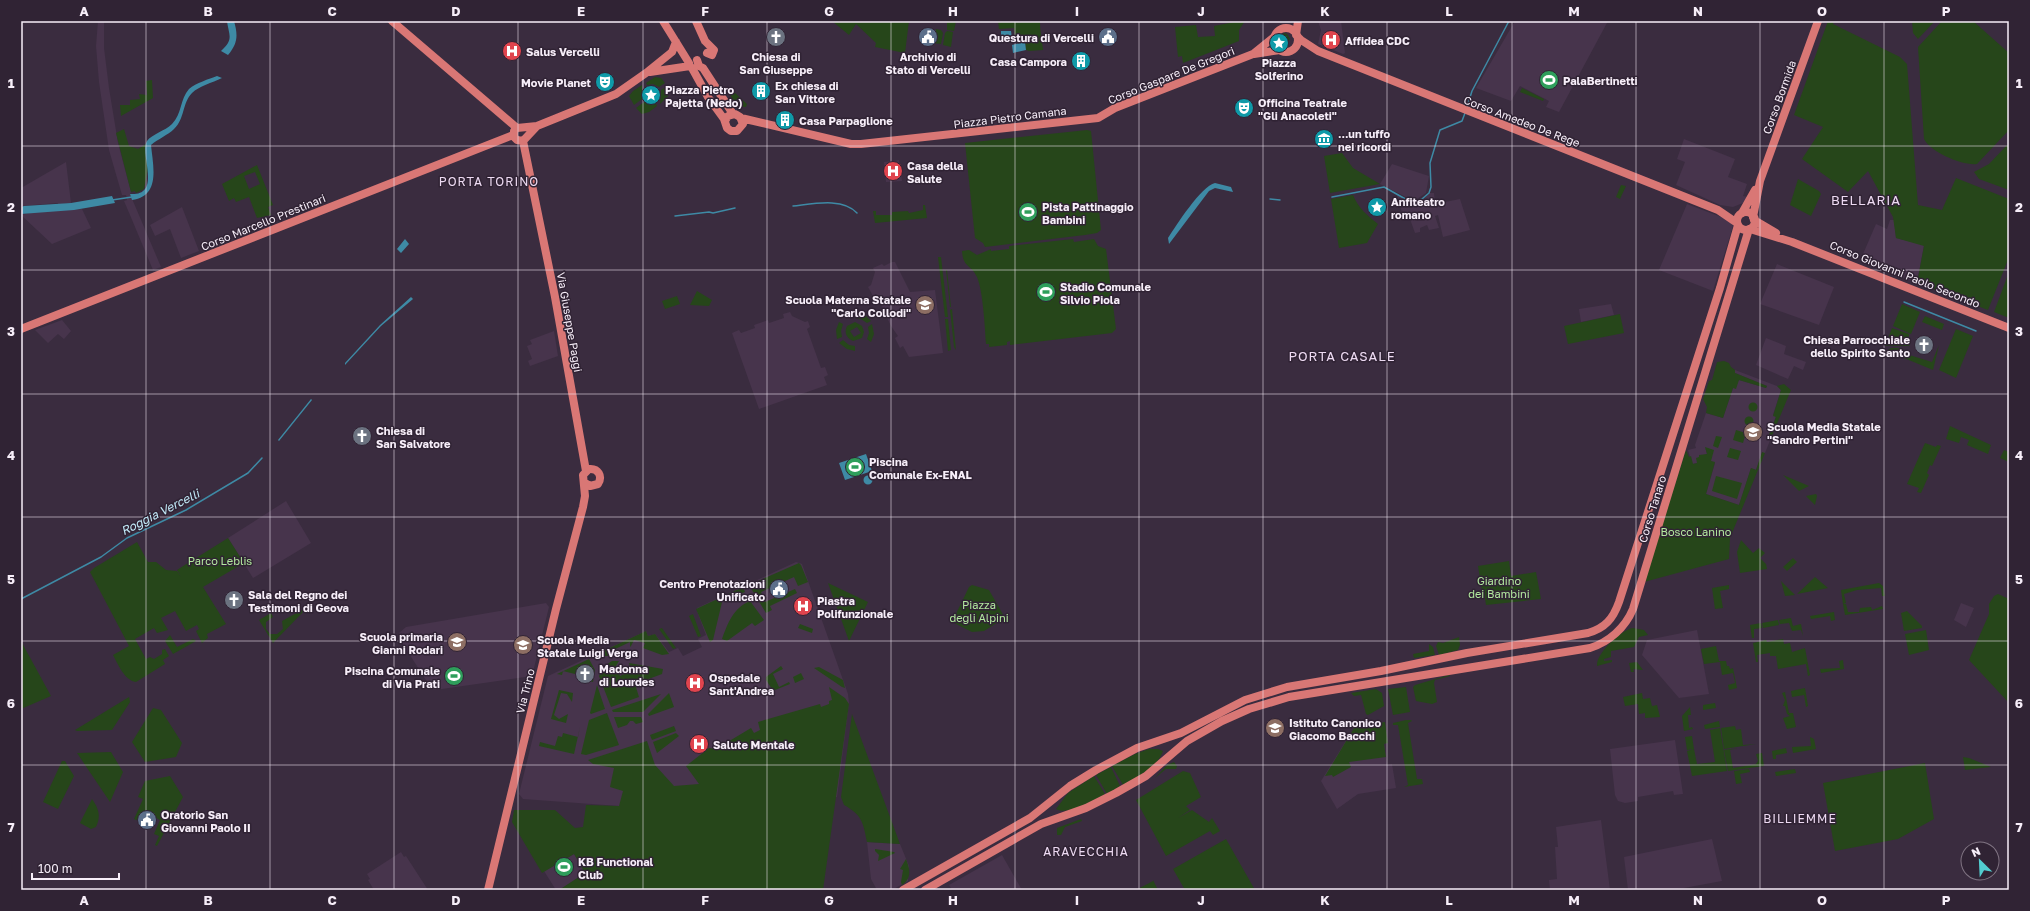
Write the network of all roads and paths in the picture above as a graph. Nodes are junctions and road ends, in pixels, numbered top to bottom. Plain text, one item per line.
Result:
1 (392, 21) edge
2 (663, 21) edge
3 (696, 21) edge
4 (1291, 21) edge
5 (1298, 21) edge
6 (1818, 21) edge
7 (1285, 28) junction
8 (1296, 35) junction
9 (1274, 37) junction
10 (676, 42) junction
11 (1295, 47) junction
12 (1280, 50) junction
13 (1318, 50) junction
14 (1253, 54) junction
15 (694, 65) junction
16 (646, 74) junction
17 (732, 114) junction
18 (1098, 118) joint
19 (725, 121) junction
20 (742, 121) junction
21 (521, 134) junction
22 (1760, 181) junction
23 (1718, 210) junction
24 (1742, 214) junction
25 (1754, 218) junction
26 (1738, 224) junction
27 (1749, 229) junction
28 (1792, 242) junction
29 (2009, 328) edge
30 (21, 329) edge
31 (589, 470) junction
32 (585, 483) junction
33 (593, 486) junction
34 (585, 496) junction
35 (488, 890) edge
36 (903, 890) edge
37 (925, 890) edge

1 - 21 main road
2 - 10 main road
3 - 15 main road
4 - 7 main road
5 - 8 main road
6 - 22 main road, Corso Bormida
7 - 8 main road
7 - 9 main road
8 - 11 main road
8 - 13 main road, Corso Amedeo De Rege
9 - 12 main road
9 - 14 main road, Corso Gaspare De Gregori
10 - 15 main road
10 - 16 main road
11 - 12 main road
11 - 13 main road, Corso Amedeo De Rege
12 - 14 main road, Corso Gaspare De Gregori
13 - 23 main road, Corso Amedeo De Rege
14 - 18 main road, Corso Gaspare De Gregori
15 - 16 main road
15 - 17 main road
15 - 19 main road
16 - 21 main road, Corso Marcello Prestinari
17 - 19 main road
17 - 20 main road
18 - 20 main road, Piazza Pietro Camana
19 - 20 main road
21 - 30 main road, Corso Marcello Prestinari
21 - 31 main road, Via Giuseppe Paggi
22 - 24 main road, Corso Bormida
22 - 25 main road, Corso Bormida
23 - 24 main road, Corso Amedeo De Rege
23 - 26 main road, Corso Amedeo De Rege
24 - 25 main road
24 - 26 main road
25 - 27 main road
25 - 28 main road, Corso Giovanni Paolo Secondo
26 - 27 main road
26 - 36 main road, Corso Tanaro
27 - 28 main road, Corso Giovanni Paolo Secondo
27 - 37 main road, Corso Tanaro
28 - 29 main road, Corso Giovanni Paolo Secondo
31 - 32 main road
31 - 33 main road
32 - 33 main road
32 - 34 main road, Via Trino
33 - 34 main road, Via Trino
34 - 35 main road, Via Trino

